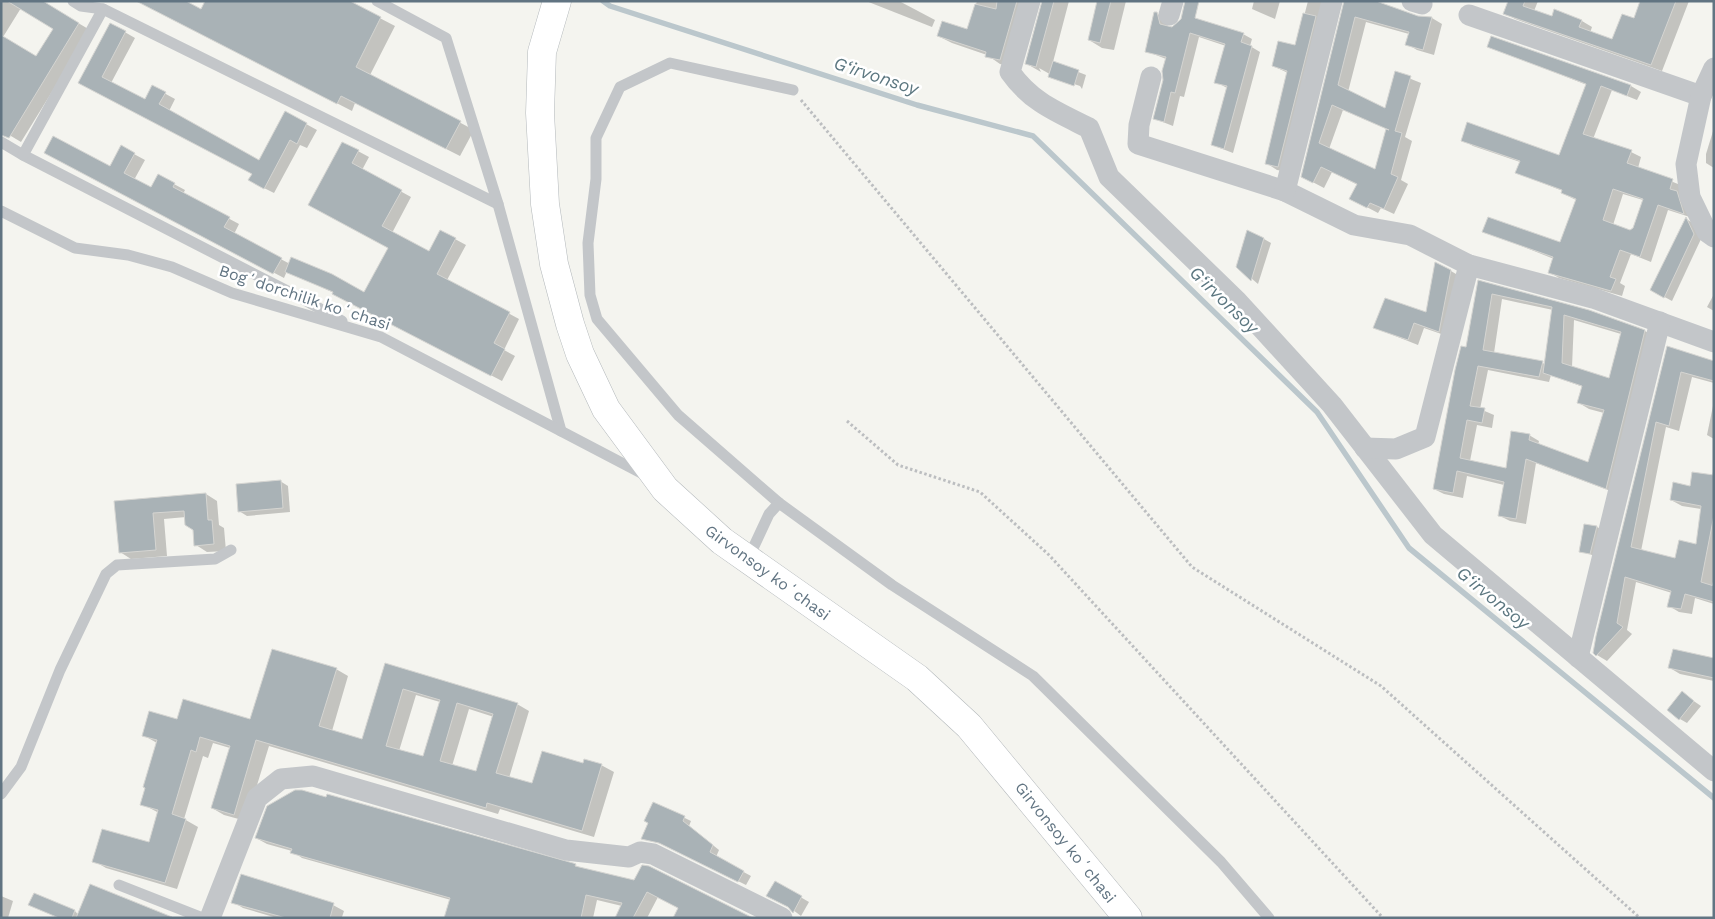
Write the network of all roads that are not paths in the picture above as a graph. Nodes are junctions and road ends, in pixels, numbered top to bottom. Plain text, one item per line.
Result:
1 (73, 1) edge
2 (377, 1) edge
3 (556, 1) edge
4 (1030, 1) edge
5 (1332, 1) edge
6 (103, 9) junction
7 (1469, 15) dead end
8 (1714, 68) edge
9 (1151, 77) dead end
10 (793, 90) road end
11 (1701, 96) junction
12 (1, 142) edge
13 (23, 155) junction
14 (1285, 191) junction
15 (498, 204) junction
16 (1, 211) edge
17 (1714, 237) edge
18 (1469, 265) junction
19 (1660, 322) junction
20 (357, 329) junction
21 (1714, 342) edge
22 (561, 431) junction
23 (1365, 448) junction
24 (665, 489) junction
25 (779, 503) junction
26 (231, 550) dead end
27 (747, 560) junction
28 (1578, 658) junction
29 (1714, 771) edge
30 (1, 794) edge
31 (119, 885) dead end
32 (203, 918) edge
33 (210, 918) edge
34 (782, 918) edge
35 (1128, 918) edge
36 (1269, 918) edge

1 - 6 lane
2 - 15 lane
3 - 24 main road, Girvonsoy koʻchasi
4 - 23 street
5 - 14 street
6 - 13 lane
6 - 15 lane
7 - 11 street
8 - 11 street
9 - 14 street
10 - 25 lane
11 - 17 street
12 - 13 lane
13 - 20 lane
14 - 18 street
15 - 22 lane
16 - 20 lane, Bogʻdorchilik koʻchasi
18 - 19 street
18 - 23 street
19 - 21 street
19 - 28 street
20 - 22 lane, Bogʻdorchilik koʻchasi
22 - 24 lane, Bogʻdorchilik koʻchasi
23 - 28 street
24 - 27 main road, Girvonsoy koʻchasi
25 - 27 lane
25 - 36 lane
26 - 30 lane
27 - 35 main road, Girvonsoy koʻchasi
28 - 29 street
31 - 32 lane
33 - 34 street

